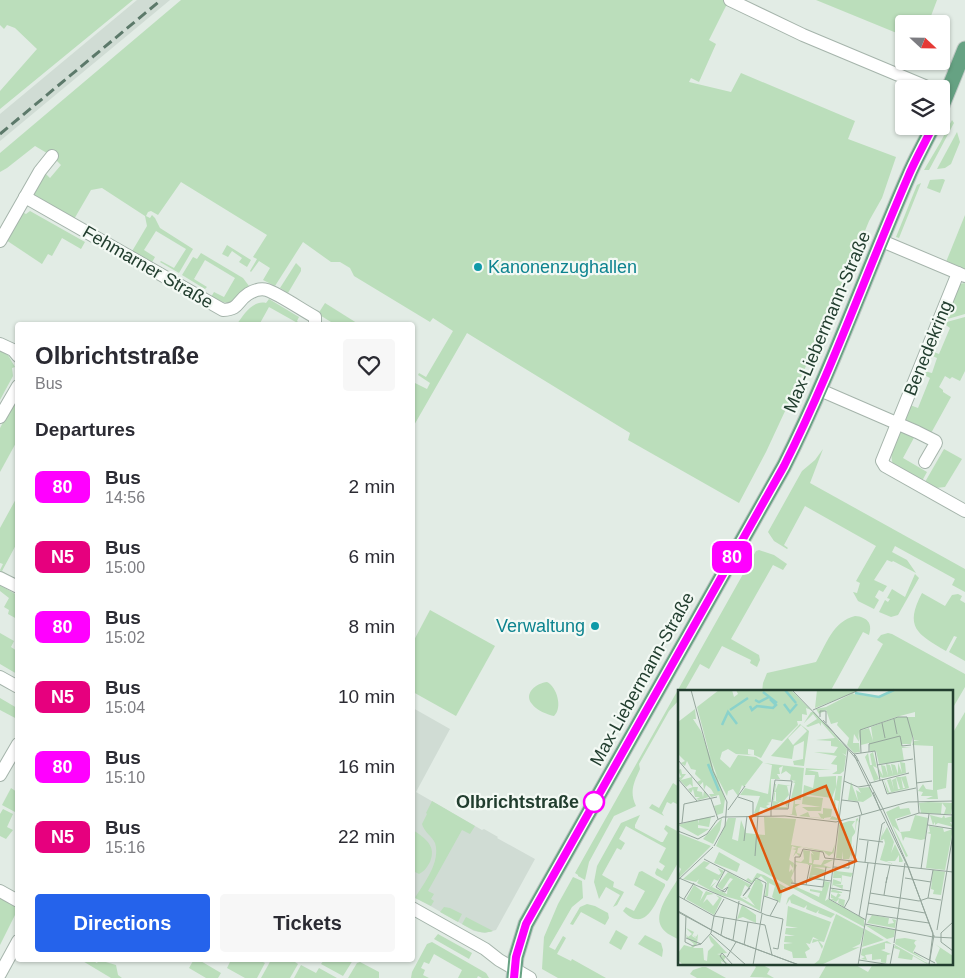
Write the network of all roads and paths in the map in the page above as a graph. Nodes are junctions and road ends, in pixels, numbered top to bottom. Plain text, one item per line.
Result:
1 (735, 1) edge
2 (965, 49) edge
3 (910, 80) edge
4 (950, 83) edge
5 (929, 135) edge
6 (52, 156) dead end
7 (25, 197) junction
8 (0, 241) edge
9 (882, 241) junction
10 (962, 275) edge
11 (315, 322) edge
12 (0, 344) edge
13 (15, 352) edge
14 (820, 390) junction
15 (15, 391) edge
16 (0, 417) edge
17 (898, 423) junction
18 (925, 462) dead end
19 (965, 511) edge
20 (0, 578) edge
21 (15, 586) edge
22 (0, 677) edge
23 (15, 685) edge
24 (15, 749) edge
25 (0, 776) edge
26 (0, 891) edge
27 (15, 898) edge
28 (415, 910) edge
29 (15, 947) edge
30 (4, 970) edge
31 (514, 974) edge
32 (530, 978) edge

1 - 3 street
2 - 4 main road
5 - 9 main road, Max-Liebermann-Straße
6 - 7 street
7 - 8 street
7 - 11 street, Fehmarner Straße
9 - 10 street, Benedekring
9 - 14 main road, Max-Liebermann-Straße
10 - 17 street, Benedekring
12 - 13 street
14 - 17 street
14 - 31 main road, Max-Liebermann-Straße
15 - 16 street
17 - 18 street
17 - 19 street, Benedekring
20 - 21 street
22 - 23 street
24 - 25 street
26 - 27 street
28 - 31 street
29 - 30 street
31 - 32 street

